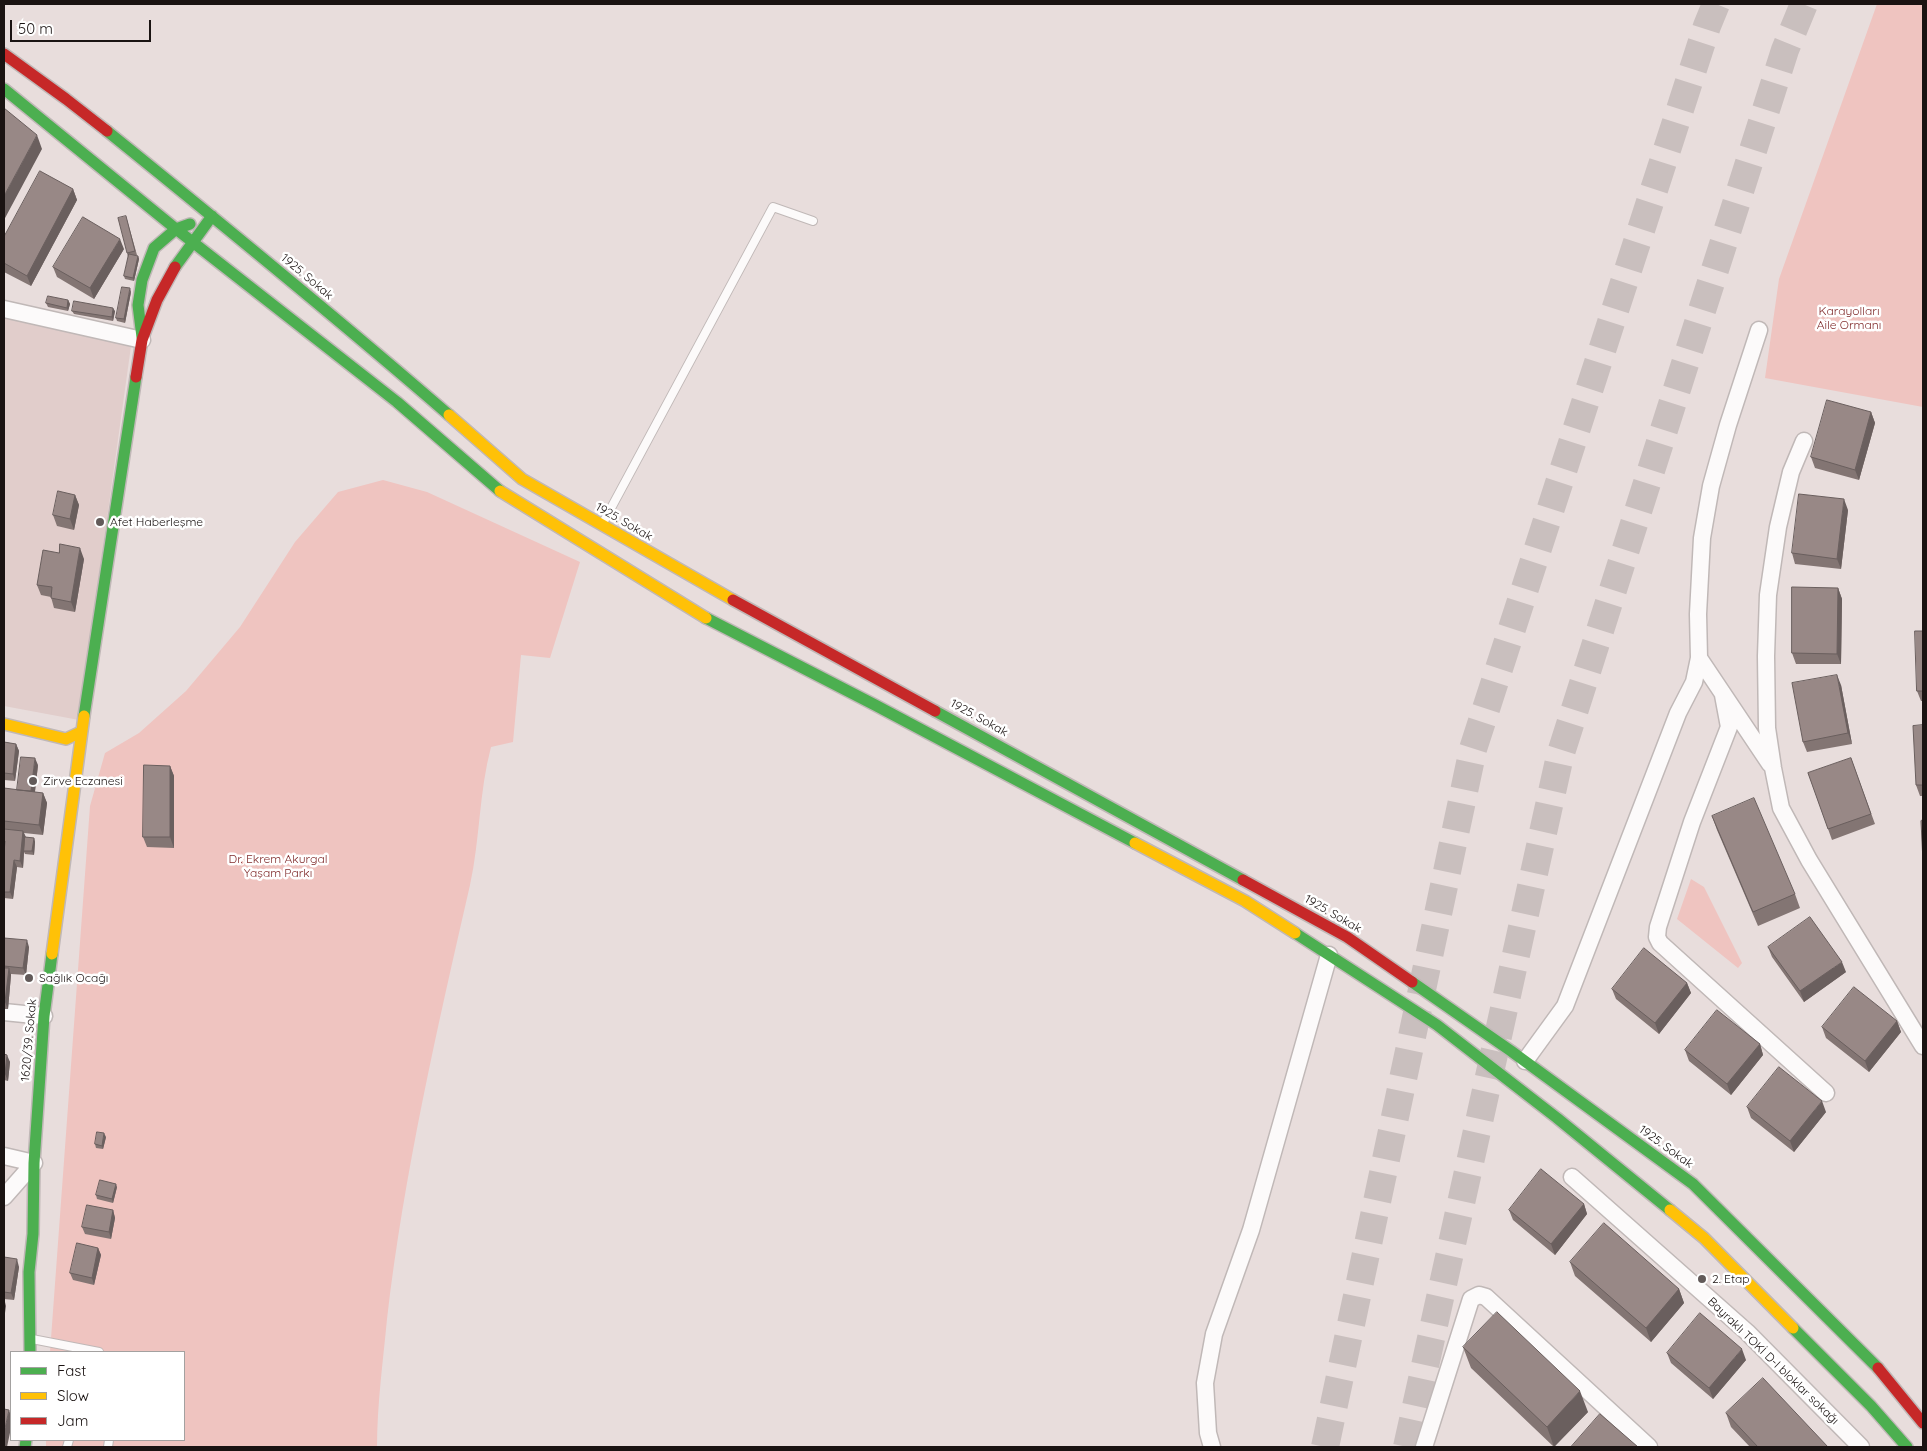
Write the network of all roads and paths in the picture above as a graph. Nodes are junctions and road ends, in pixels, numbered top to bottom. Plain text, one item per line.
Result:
1 (4, 54) edge
2 (4, 89) edge
3 (212, 216) junction
4 (813, 221) dead end
5 (176, 229) junction
6 (192, 242) junction
7 (4, 309) edge
8 (1759, 330) dead end
9 (142, 340) junction
10 (1804, 440) dead end
11 (602, 525) junction
12 (1699, 658) junction
13 (1724, 695) junction
14 (4, 724) edge
15 (81, 732) junction
16 (1772, 768) junction
17 (1328, 955) junction
18 (4, 1012) edge
19 (44, 1016) junction
20 (1923, 1046) edge
21 (1525, 1061) junction
22 (1826, 1093) dead end
23 (4, 1156) edge
24 (34, 1163) junction
25 (1572, 1177) dead end
26 (4, 1197) edge
27 (30, 1338) junction
28 (30, 1351) edge
29 (84, 1351) edge
30 (1923, 1423) edge
31 (1212, 1447) edge
32 (1424, 1447) edge
33 (1649, 1447) edge
34 (1861, 1447) edge
35 (1907, 1447) edge

1 - 3 main road, 1925. Sokak
2 - 5 main road
3 - 5 main road
3 - 6 main road
3 - 11 main road, 1925. Sokak
4 - 11 lane
5 - 6 main road
5 - 9 main road
6 - 9 main road
6 - 17 main road
7 - 9 street
8 - 12 street
9 - 15 main road, 1620/39. Sokak
10 - 16 street
11 - 21 main road, 1925. Sokak
12 - 13 street
12 - 21 street
13 - 16 street
13 - 22 street
14 - 15 main road
15 - 19 main road, 1620/39. Sokak
16 - 20 street
17 - 31 street
17 - 35 main road
18 - 19 street
19 - 24 main road, 1620/39. Sokak
21 - 30 main road, 1925. Sokak
23 - 24 street
24 - 26 street
24 - 27 main road, 1620/39. Sokak
25 - 34 street, Bayraklı TOKİ D-I bloklar sokağı
27 - 28 main road, 1620/39. Sokak
27 - 29 lane
32 - 33 street

